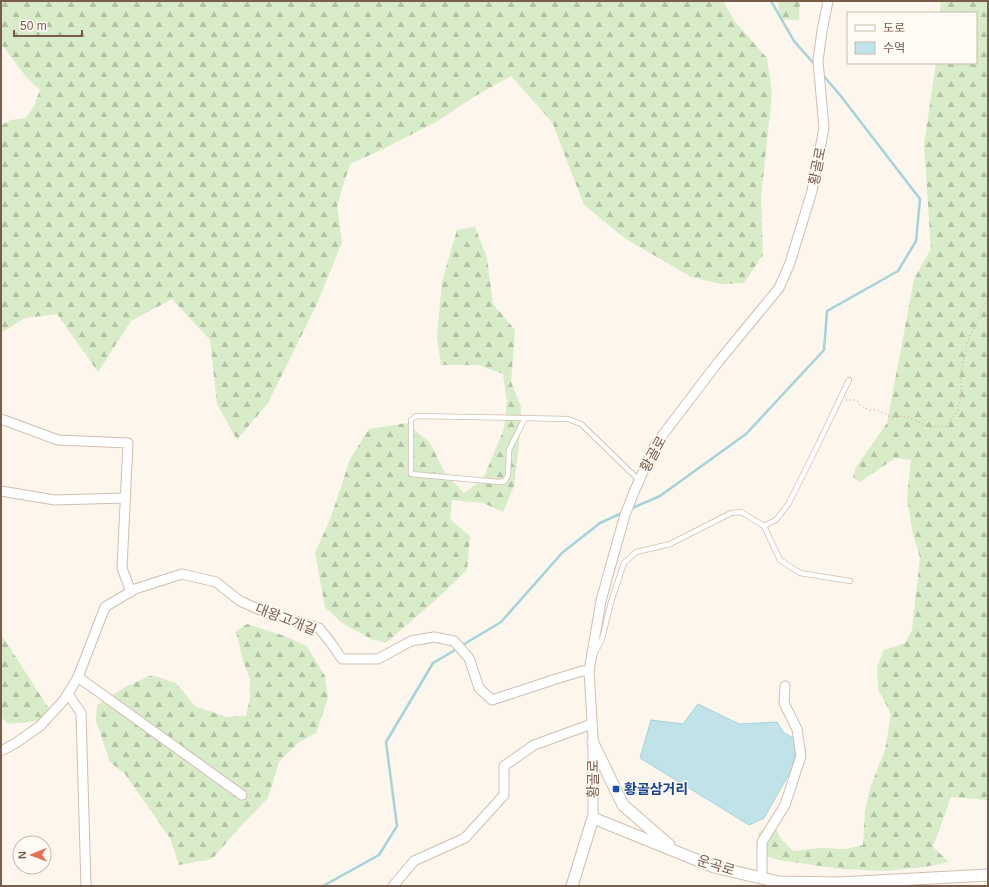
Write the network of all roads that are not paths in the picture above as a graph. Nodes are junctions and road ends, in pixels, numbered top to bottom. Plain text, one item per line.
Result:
1 (828, 1) edge
2 (850, 380) dead end
3 (525, 418) junction
4 (1, 419) edge
5 (639, 480) junction
6 (1, 491) edge
7 (126, 498) junction
8 (764, 526) junction
9 (850, 581) dead end
10 (131, 592) junction
11 (589, 668) junction
12 (78, 677) junction
13 (785, 686) dead end
14 (68, 694) junction
15 (592, 724) junction
16 (593, 743) junction
17 (1, 750) edge
18 (242, 795) dead end
19 (594, 818) junction
20 (677, 852) junction
21 (988, 875) edge
22 (762, 878) junction
23 (86, 886) edge
24 (393, 886) edge
25 (572, 886) edge

1 - 5 street, 황골로
2 - 8 lane
3 - 3 lane
3 - 5 lane
4 - 7 street
5 - 11 street, 황골로
6 - 7 street
7 - 10 street
8 - 9 lane
8 - 11 lane
10 - 11 street, 대왕고개길
10 - 12 street, 대왕고개길
11 - 15 street, 황골로
12 - 14 street, 대왕고개길
12 - 18 street
13 - 22 street
14 - 17 street, 대왕고개길
14 - 23 street
15 - 16 street, 황골로
15 - 24 street
16 - 19 street, 황골로
16 - 20 street
19 - 20 street, 운곡로
19 - 25 street
20 - 22 street, 운곡로
21 - 22 street, 운곡로

